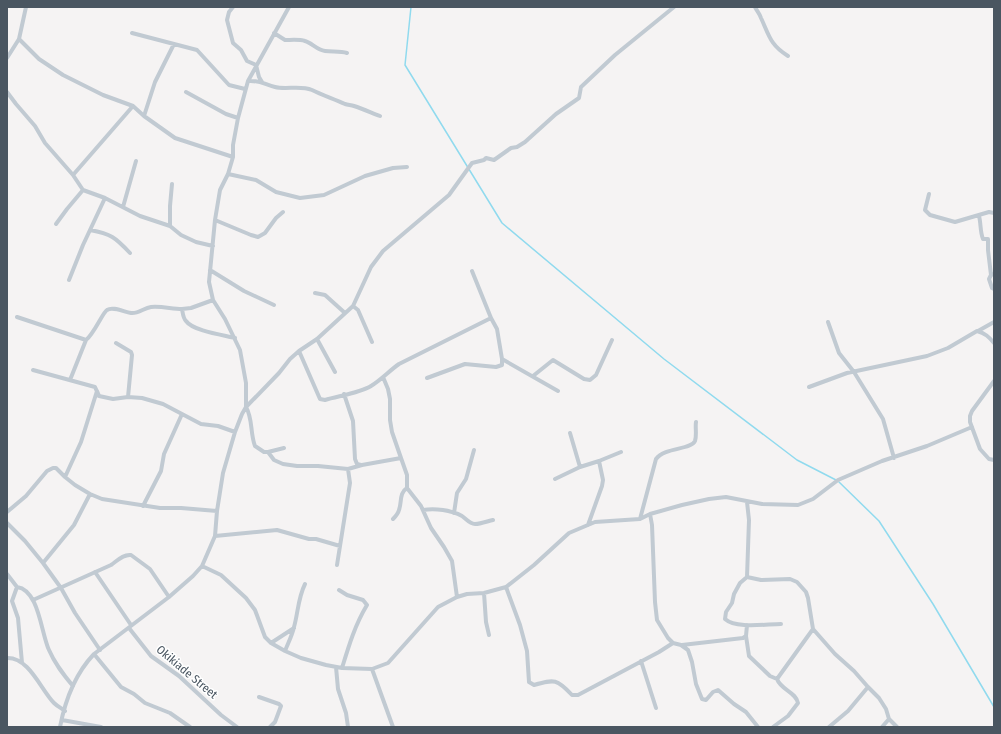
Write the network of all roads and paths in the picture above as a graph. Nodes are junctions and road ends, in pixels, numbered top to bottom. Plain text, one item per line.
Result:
1 (26, 7) edge
2 (233, 7) edge
3 (288, 7) edge
4 (674, 7) edge
5 (755, 7) edge
6 (274, 32) junction
7 (132, 33) dead end
8 (19, 39) junction
9 (174, 44) junction
10 (347, 53) dead end
11 (788, 56) dead end
12 (7, 58) edge
13 (256, 65) junction
14 (248, 81) junction
15 (262, 82) junction
16 (246, 89) junction
17 (7, 92) edge
18 (186, 92) dead end
19 (133, 106) junction
20 (144, 116) junction
21 (380, 116) dead end
22 (238, 118) junction
23 (232, 157) junction
24 (136, 161) dead end
25 (406, 167) dead end
26 (228, 174) junction
27 (73, 175) junction
28 (172, 184) dead end
29 (83, 190) junction
30 (929, 194) dead end
31 (105, 198) junction
32 (122, 207) junction
33 (283, 212) dead end
34 (994, 213) edge
35 (979, 216) junction
36 (215, 220) junction
37 (56, 224) dead end
38 (170, 226) junction
39 (90, 230) junction
40 (213, 246) junction
41 (130, 253) dead end
42 (210, 270) junction
43 (472, 271) dead end
44 (992, 274) edge
45 (69, 280) dead end
46 (994, 289) edge
47 (315, 293) dead end
48 (213, 300) junction
49 (274, 305) dead end
50 (353, 306) junction
51 (182, 309) junction
52 (345, 313) junction
53 (17, 317) dead end
54 (491, 318) junction
55 (828, 322) dead end
56 (994, 322) edge
57 (977, 331) junction
58 (235, 338) junction
59 (86, 340) junction
60 (317, 340) junction
61 (612, 340) dead end
62 (372, 342) dead end
63 (116, 343) dead end
64 (994, 343) edge
65 (299, 351) junction
66 (502, 359) junction
67 (33, 370) dead end
68 (335, 372) dead end
69 (854, 372) junction
70 (533, 376) junction
71 (383, 377) junction
72 (427, 378) dead end
73 (70, 380) junction
74 (994, 381) edge
75 (809, 388) dead end
76 (558, 391) dead end
77 (344, 394) junction
78 (99, 396) junction
79 (128, 397) junction
80 (246, 407) junction
81 (182, 414) junction
82 (696, 422) dead end
83 (972, 427) junction
84 (235, 432) junction
85 (570, 433) dead end
86 (284, 448) dead end
87 (474, 450) dead end
88 (268, 452) junction
89 (621, 452) dead end
90 (401, 458) junction
91 (894, 458) junction
92 (994, 460) edge
93 (599, 461) junction
94 (362, 465) junction
95 (580, 467) junction
96 (348, 469) junction
97 (65, 477) junction
98 (555, 479) dead end
99 (407, 488) junction
100 (90, 494) junction
101 (747, 502) junction
102 (143, 506) junction
103 (422, 510) junction
104 (217, 511) junction
105 (7, 512) edge
106 (454, 513) junction
107 (650, 514) junction
108 (393, 519) dead end
109 (640, 519) junction
110 (494, 520) dead end
111 (7, 523) edge
112 (588, 525) junction
113 (215, 536) junction
114 (340, 546) junction
115 (43, 563) junction
116 (337, 565) dead end
117 (202, 566) junction
118 (95, 572) junction
119 (7, 574) edge
120 (748, 577) junction
121 (305, 584) dead end
122 (16, 587) junction
123 (506, 587) junction
124 (61, 588) junction
125 (339, 590) dead end
126 (484, 593) junction
127 (169, 597) junction
128 (457, 597) junction
129 (33, 600) junction
130 (781, 624) dead end
131 (747, 625) junction
132 (130, 626) junction
133 (294, 628) junction
134 (813, 629) junction
135 (489, 635) dead end
136 (746, 636) junction
137 (673, 642) junction
138 (271, 643) junction
139 (682, 645) junction
140 (100, 650) junction
141 (285, 651) junction
142 (94, 654) junction
143 (7, 658) edge
144 (641, 661) junction
145 (22, 662) junction
146 (336, 667) junction
147 (342, 668) junction
148 (372, 669) junction
149 (777, 679) junction
150 (73, 686) junction
151 (868, 688) junction
152 (259, 697) dead end
153 (656, 708) dead end
154 (65, 711) junction
155 (889, 719) junction
156 (62, 720) junction
157 (60, 727) edge
158 (101, 727) edge
159 (190, 727) edge
160 (237, 727) edge
161 (270, 727) edge
162 (348, 727) edge
163 (394, 727) edge
164 (758, 727) edge
165 (773, 727) edge
166 (829, 727) edge
167 (882, 727) edge
168 (897, 727) edge

1 - 8 street
2 - 13 street
3 - 6 street
4 - 50 street
5 - 11 street
6 - 10 street
6 - 13 street
7 - 9 street
8 - 12 street
8 - 19 street
9 - 16 street
9 - 20 street
13 - 14 street
13 - 15 street
14 - 15 street
14 - 16 street
15 - 21 street
16 - 22 street
17 - 27 street
18 - 22 street
19 - 20 street
19 - 27 street
20 - 23 street
22 - 23 street
23 - 26 street
24 - 32 street
25 - 26 street
26 - 36 street
27 - 29 street
28 - 38 street
29 - 31 street
29 - 37 street
30 - 35 street
31 - 32 street
31 - 39 street
32 - 38 street
33 - 36 street
34 - 35 street
35 - 44 street
36 - 40 street
38 - 40 street
39 - 41 street
39 - 45 street
40 - 42 street
42 - 48 street
42 - 49 street
43 - 54 street
44 - 46 street
47 - 52 street
48 - 51 street
48 - 58 street
50 - 52 street
50 - 62 street
51 - 58 street
51 - 59 street
52 - 60 street
53 - 59 street
54 - 66 street
54 - 71 street
55 - 69 street
56 - 57 street
57 - 64 street
57 - 69 street
58 - 80 street
59 - 73 street
60 - 65 street
60 - 68 street
61 - 70 street
63 - 79 street
65 - 77 street
65 - 80 street
66 - 70 street
66 - 72 street
67 - 73 street
69 - 75 street
69 - 91 street
70 - 76 street
71 - 77 street
71 - 90 street
73 - 78 street
74 - 83 street
77 - 94 street
78 - 79 street
78 - 97 street
79 - 81 street
80 - 84 street
80 - 88 street
81 - 84 street
81 - 102 street
82 - 109 street
83 - 91 street
83 - 92 street
84 - 104 street
85 - 95 street
86 - 88 street
87 - 106 street
88 - 96 street
89 - 93 street
90 - 94 street
90 - 99 street
91 - 101 street
93 - 95 street
93 - 112 street
94 - 96 street
95 - 98 street
96 - 114 street
97 - 100 street
97 - 105 street
99 - 103 street
99 - 108 street
100 - 102 street
100 - 115 street
101 - 107 street
101 - 120 street
102 - 104 street
103 - 106 street
103 - 128 street
104 - 113 street
106 - 110 street
107 - 109 street
107 - 137 street
109 - 112 street
111 - 115 street
112 - 123 street
113 - 114 street
113 - 117 street
114 - 116 street
115 - 124 street
117 - 127 street
117 - 138 street
118 - 124 street
118 - 127 street
118 - 132 street, Okikiade Street
119 - 122 street
120 - 131 street
120 - 134 street
121 - 133 street
122 - 129 street
122 - 145 street
123 - 126 street
123 - 144 street
124 - 129 street
124 - 140 street
125 - 147 street
126 - 128 street
126 - 135 street
127 - 132 street
128 - 148 street
129 - 150 street
130 - 131 street
131 - 136 street
132 - 140 street
132 - 160 street, Okikiade Street
133 - 138 street
133 - 141 street
134 - 149 street
134 - 151 street
136 - 139 street
136 - 149 street
137 - 139 street
137 - 144 street
138 - 141 street
139 - 164 street
140 - 142 street
141 - 146 street
142 - 150 street
142 - 159 street
143 - 145 street
144 - 153 street
145 - 154 street
146 - 147 street
146 - 162 street
147 - 148 street
148 - 163 street
149 - 165 street
150 - 154 street
151 - 155 street
151 - 166 street
152 - 161 street
154 - 156 street
155 - 167 street
155 - 168 street
156 - 157 street
156 - 158 street

